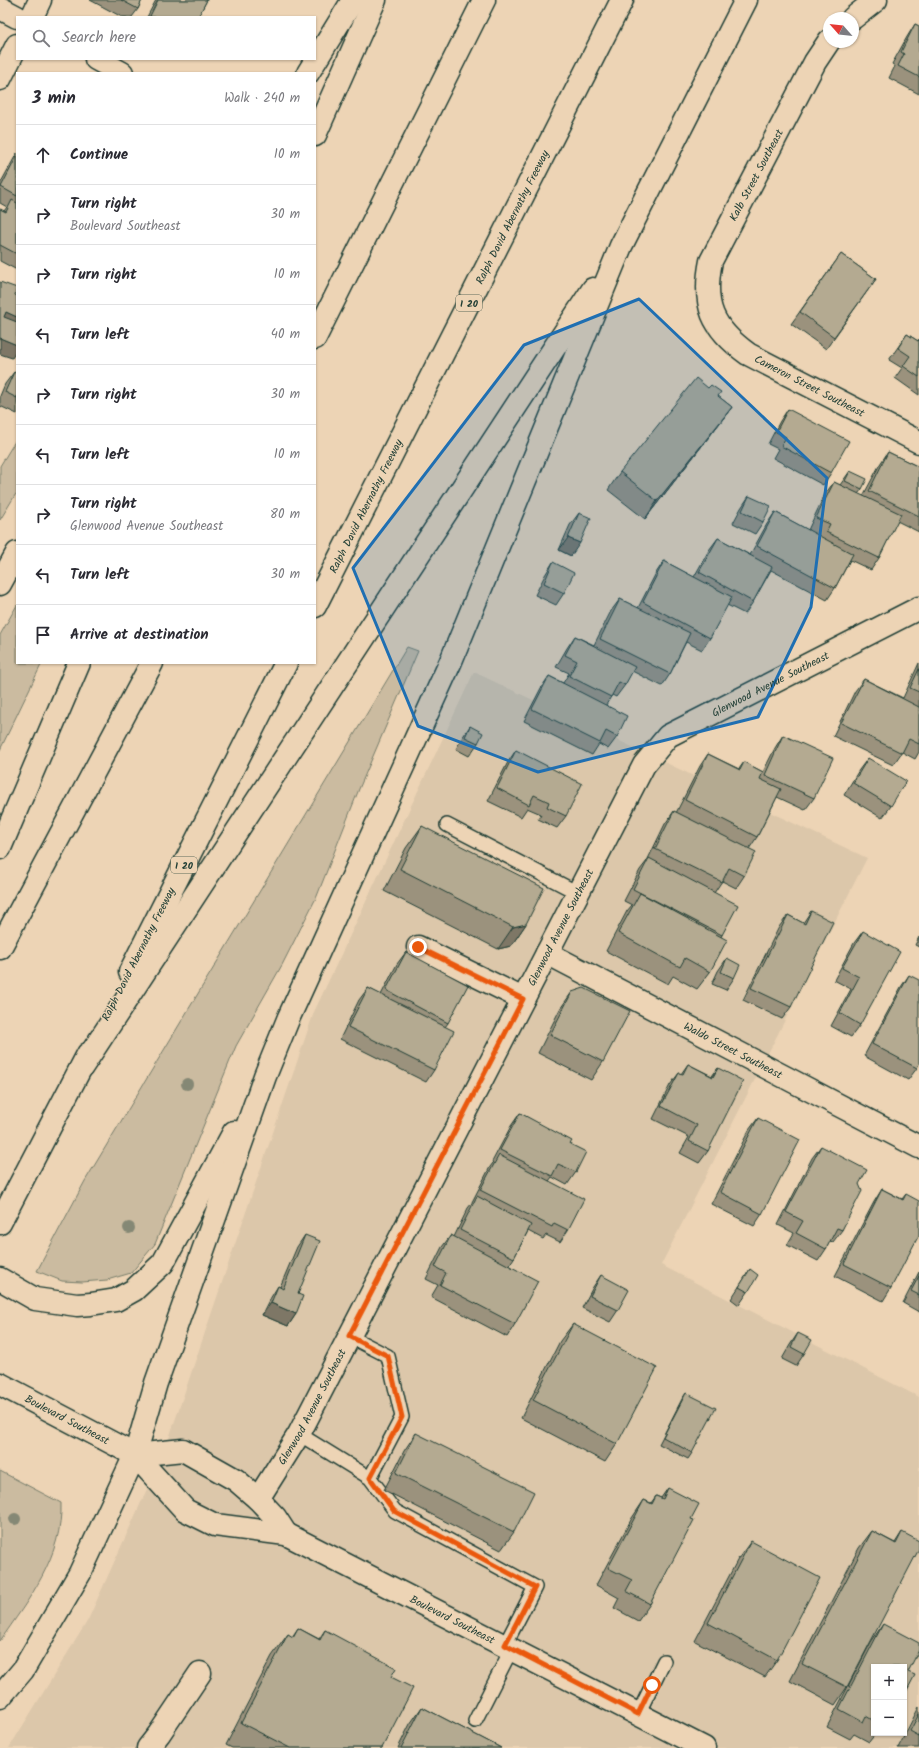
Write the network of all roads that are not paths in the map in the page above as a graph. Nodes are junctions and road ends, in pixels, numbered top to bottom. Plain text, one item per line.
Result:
1 (40, 0) edge
2 (353, 0) edge
3 (375, 0) edge
4 (484, 0) edge
5 (622, 0) edge
6 (746, 0) edge
7 (876, 0) edge
8 (0, 8) edge
9 (859, 13) edge
10 (16, 16) edge
11 (32, 16) edge
12 (16, 48) edge
13 (824, 48) edge
14 (98, 60) edge
15 (120, 72) edge
16 (309, 72) edge
17 (0, 79) edge
18 (316, 133) edge
19 (621, 246) junction
20 (712, 316) joint
21 (316, 336) edge
22 (919, 442) edge
23 (16, 555) edge
24 (0, 584) edge
25 (316, 604) edge
26 (919, 608) edge
27 (79, 664) edge
28 (151, 664) edge
29 (285, 664) edge
30 (447, 825) dead end
31 (0, 848) edge
32 (578, 893) junction
33 (418, 947) dead end
34 (0, 948) edge
35 (547, 953) junction
36 (523, 999) junction
37 (82, 1067) junction
38 (265, 1076) junction
39 (919, 1147) edge
40 (0, 1224) edge
41 (0, 1280) edge
42 (349, 1336) junction
43 (0, 1384) edge
44 (299, 1434) junction
45 (135, 1455) junction
46 (370, 1478) junction
47 (258, 1499) junction
48 (286, 1534) junction
49 (508, 1647) junction
50 (664, 1661) dead end
51 (200, 1673) dead end
52 (0, 1697) edge
53 (638, 1714) junction
54 (475, 1721) dead end
55 (699, 1747) edge
56 (148, 1748) edge

1 - 11 main road
2 - 16 main road
3 - 18 main road
4 - 21 main road
5 - 25 main road, Ralph David Abernathy Freeway / I 20
6 - 19 main road
7 - 9 main road
8 - 10 main road
12 - 17 main road
13 - 20 main road, Kalb Street Southeast
14 - 15 main road
19 - 37 main road
19 - 38 main road
20 - 22 main road, Cameron Street Southeast
23 - 24 main road
26 - 32 main road, Glenwood Avenue Southeast
27 - 31 main road
28 - 34 main road
29 - 37 main road, Ralph David Abernathy Freeway / I 20
30 - 32 lane
32 - 35 main road, Glenwood Avenue Southeast
33 - 36 main road
35 - 36 main road, Glenwood Avenue Southeast
35 - 39 main road, Waldo Street Southeast
36 - 42 main road, Glenwood Avenue Southeast
37 - 40 main road, Ralph David Abernathy Freeway / I 20
38 - 41 main road
38 - 45 main road
42 - 44 main road, Glenwood Avenue Southeast
42 - 46 lane
43 - 45 main road, Boulevard Southeast
44 - 46 lane
44 - 47 main road, Glenwood Avenue Southeast
45 - 47 main road
45 - 48 main road, Boulevard Southeast
45 - 52 main road
46 - 49 lane
47 - 48 main road
48 - 49 main road, Boulevard Southeast
49 - 53 main road, Boulevard Southeast
49 - 54 lane
50 - 53 lane
51 - 56 main road
53 - 55 main road, Boulevard Southeast

